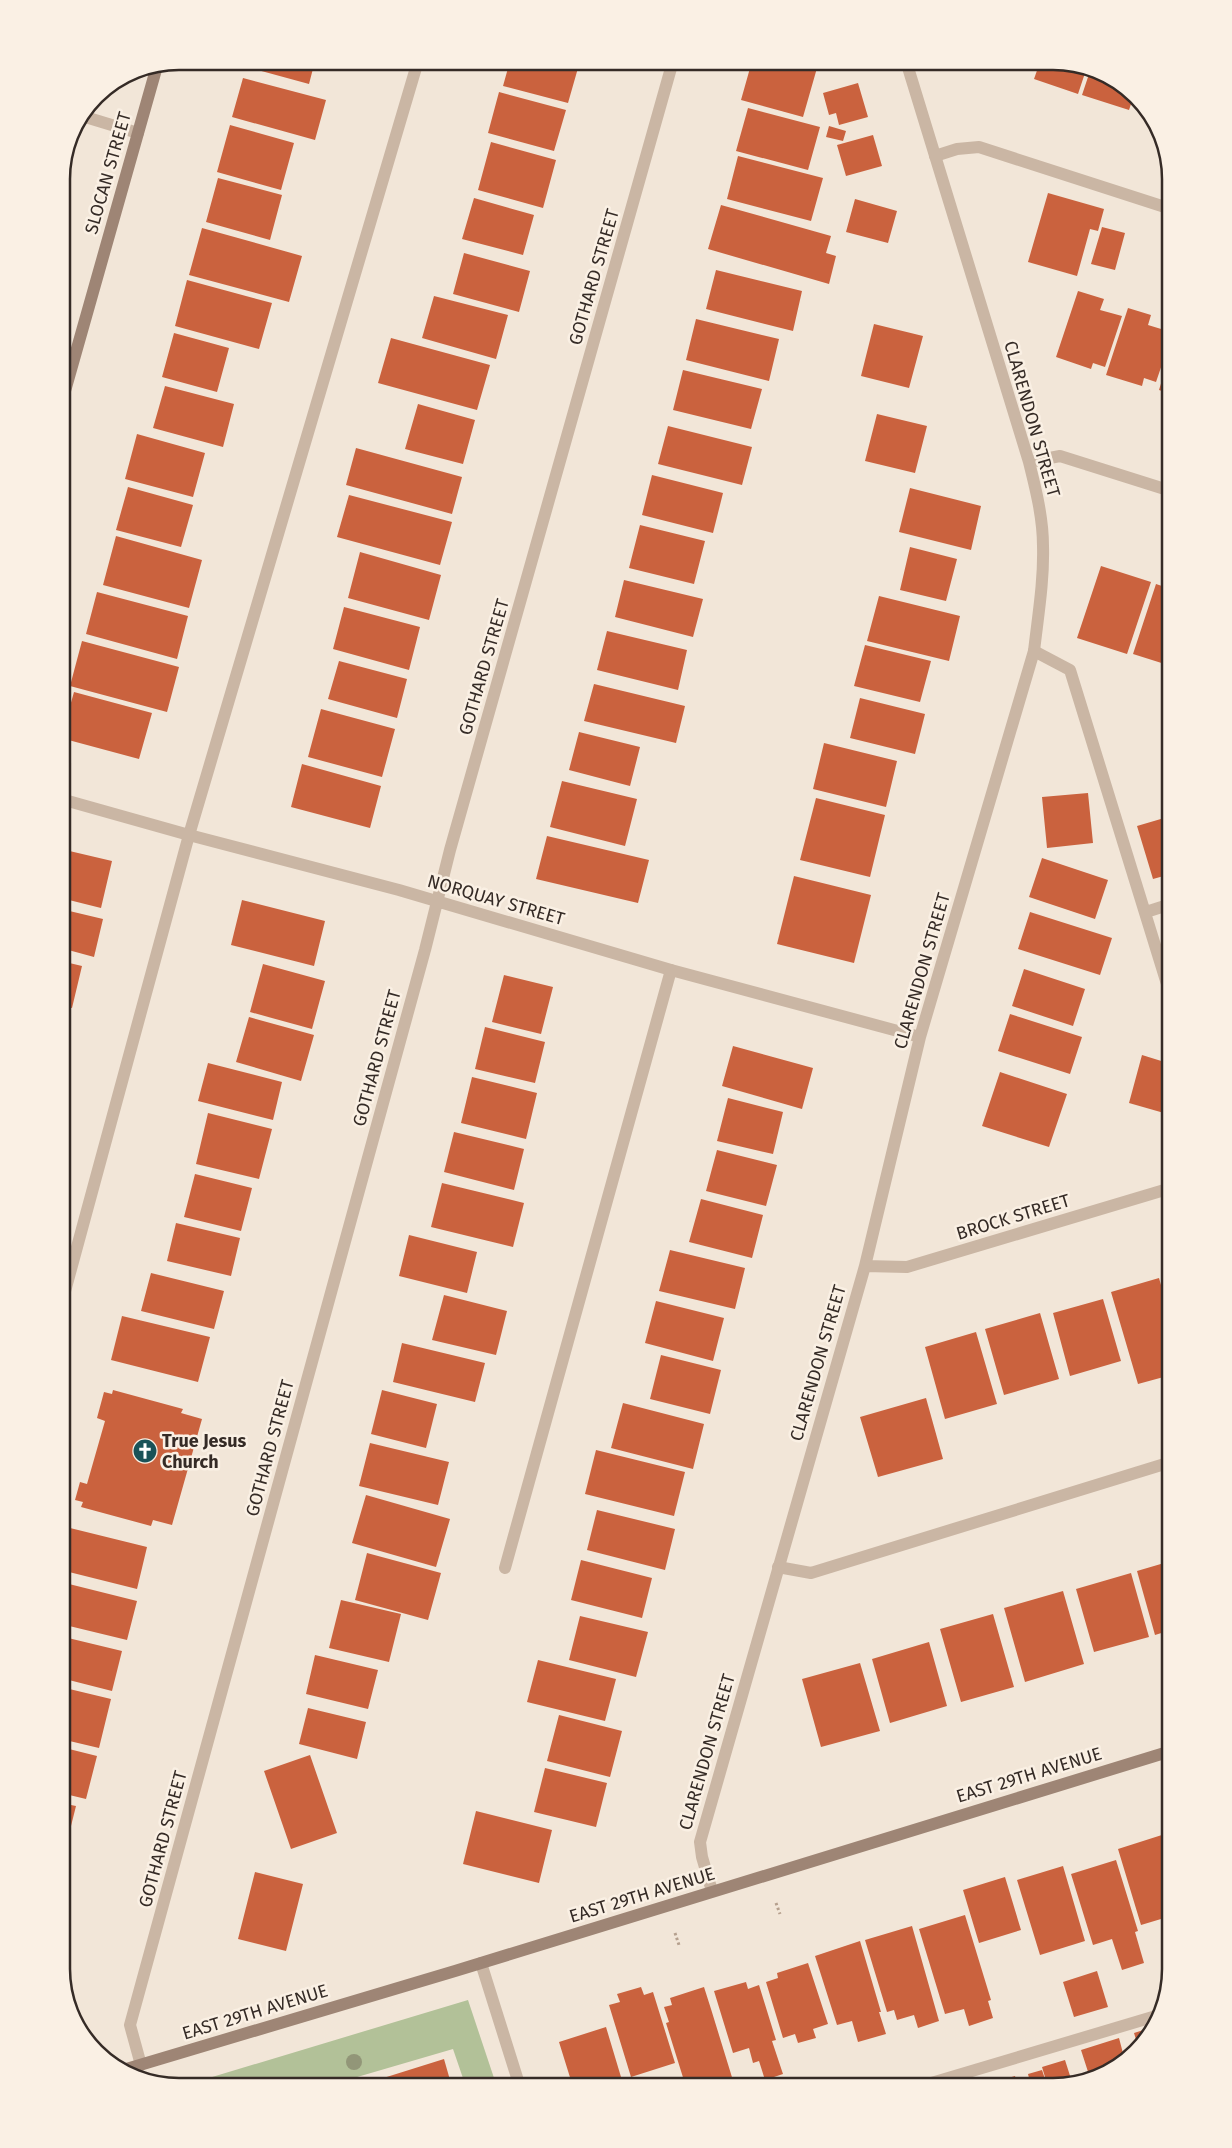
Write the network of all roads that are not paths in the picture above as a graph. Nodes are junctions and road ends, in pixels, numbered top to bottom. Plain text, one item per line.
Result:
1 (415, 70) edge
2 (670, 70) edge
3 (909, 70) edge
4 (154, 73) edge
5 (89, 118) edge
6 (138, 133) junction
7 (936, 156) junction
8 (1162, 206) edge
9 (70, 376) edge
10 (1029, 462) junction
11 (1162, 488) edge
12 (1034, 651) junction
13 (70, 802) edge
14 (190, 835) junction
15 (437, 901) junction
16 (1162, 907) edge
17 (1146, 912) junction
18 (1162, 966) edge
19 (671, 970) junction
20 (920, 1037) junction
21 (1162, 1191) edge
22 (864, 1266) junction
23 (70, 1273) edge
24 (1162, 1465) edge
25 (778, 1567) junction
26 (505, 1568) dead end
27 (1162, 1753) edge
28 (712, 1891) junction
29 (481, 1963) junction
30 (1150, 2018) edge
31 (141, 2065) junction
32 (132, 2067) edge
33 (517, 2078) edge
34 (948, 2078) edge

1 - 14 street
2 - 15 street, GOTHARD STREET
3 - 7 street, CLARENDON STREET
4 - 6 street, SLOCAN STREET
5 - 6 street
6 - 9 street, SLOCAN STREET
7 - 8 street
7 - 10 street, CLARENDON STREET
10 - 11 street
10 - 12 street, CLARENDON STREET
12 - 17 street
12 - 20 street, CLARENDON STREET
13 - 14 street, NORQUAY STREET
14 - 15 street, NORQUAY STREET
14 - 23 street
15 - 19 street, NORQUAY STREET
15 - 31 street, GOTHARD STREET
16 - 17 street
17 - 18 street
19 - 20 street, NORQUAY STREET
19 - 26 street
20 - 22 street, CLARENDON STREET
21 - 22 street, BROCK STREET
22 - 25 street, CLARENDON STREET
24 - 25 street
25 - 28 street, CLARENDON STREET
27 - 28 street, EAST 29TH AVENUE
28 - 29 street, EAST 29TH AVENUE
29 - 31 street, EAST 29TH AVENUE
29 - 33 street
30 - 34 street
31 - 32 street, EAST 29TH AVENUE

